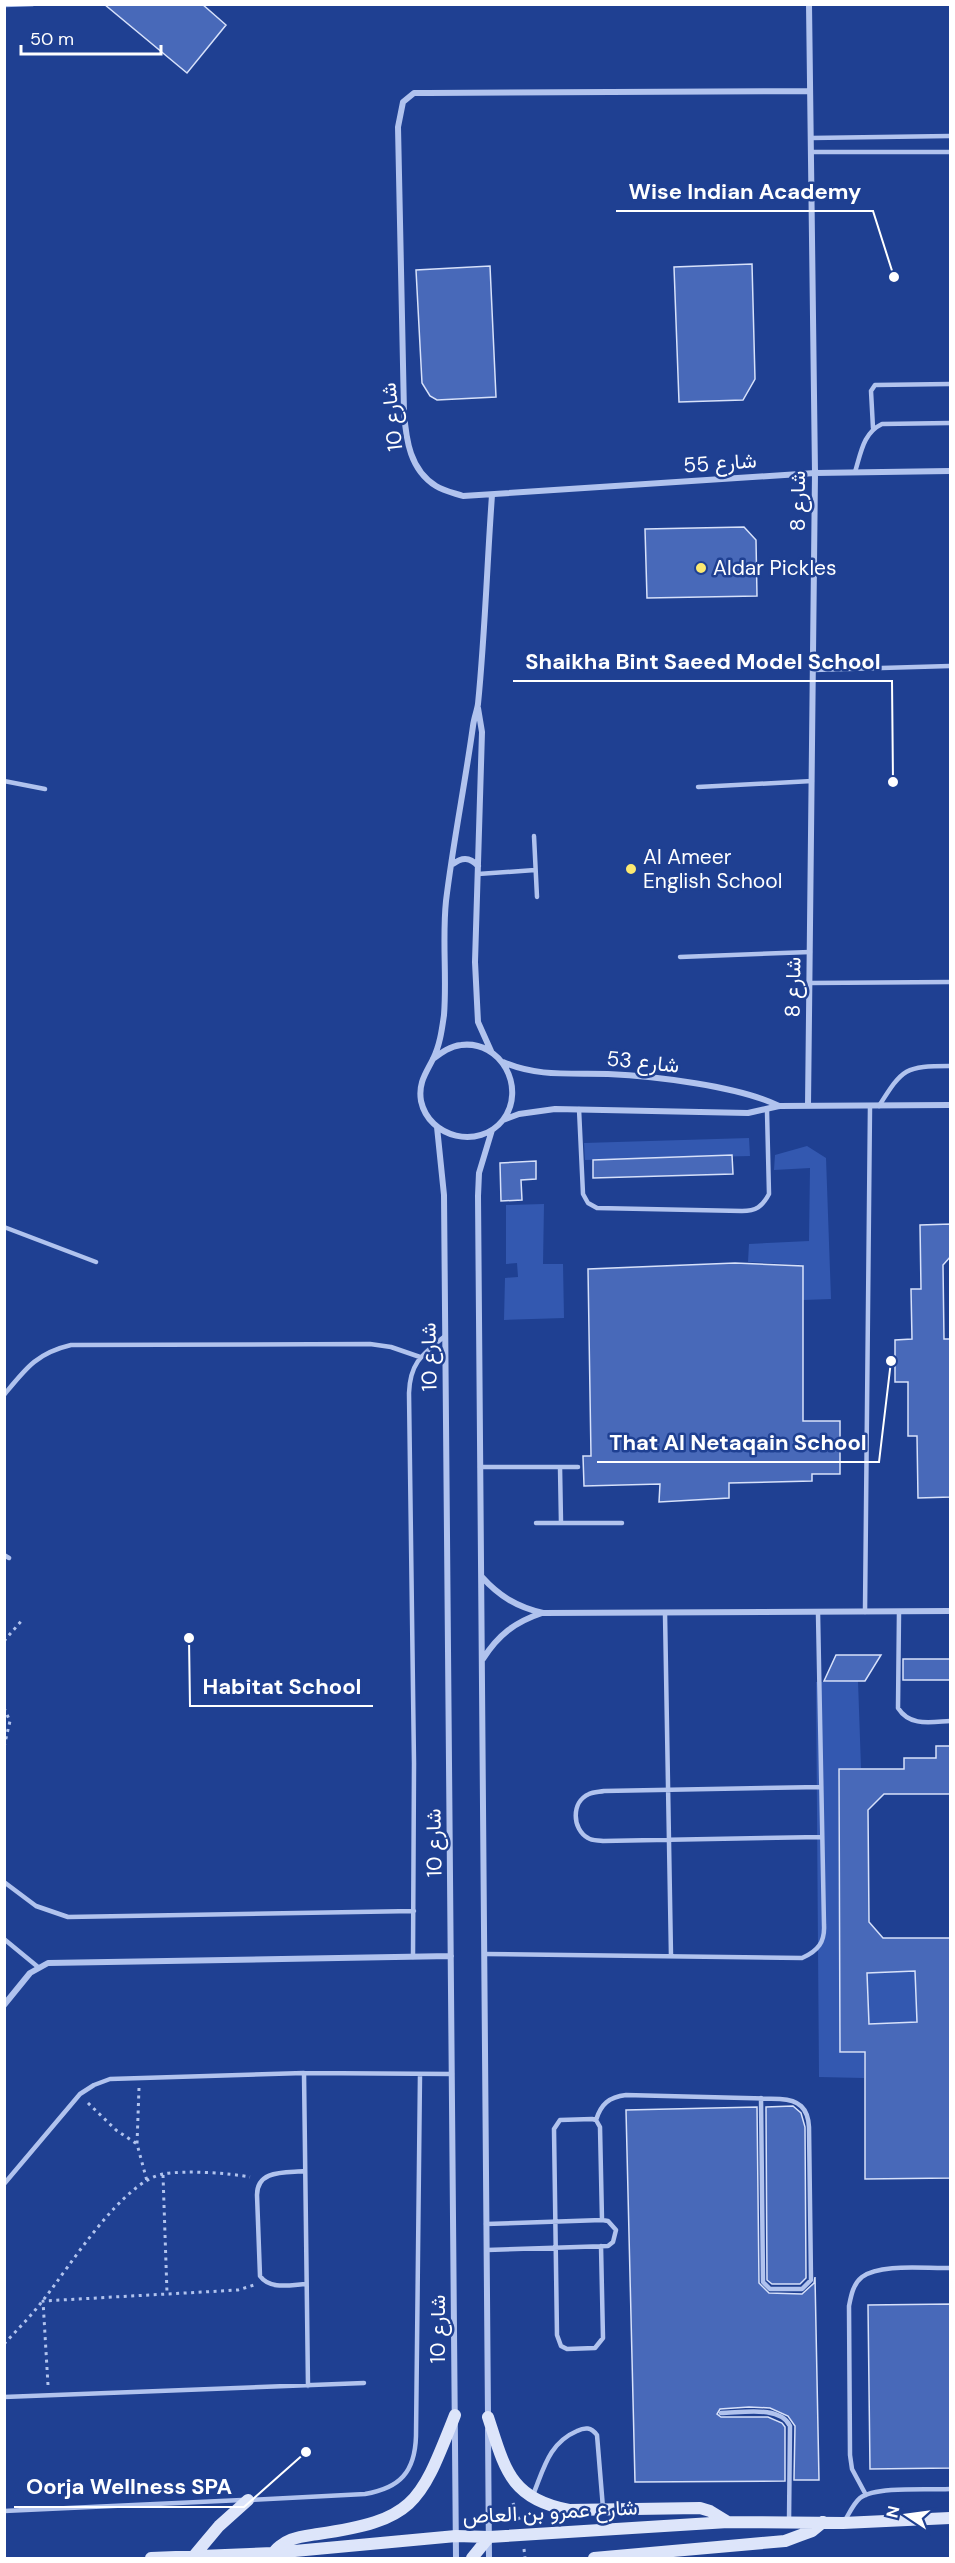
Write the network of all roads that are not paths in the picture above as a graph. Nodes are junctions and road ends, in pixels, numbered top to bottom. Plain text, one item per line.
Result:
1 (33, 4) edge
2 (809, 4) edge
3 (4, 5) edge
4 (810, 91) junction
5 (951, 136) edge
6 (811, 138) junction
7 (811, 152) junction
8 (951, 152) edge
9 (951, 384) edge
10 (951, 423) edge
11 (873, 428) junction
12 (951, 471) edge
13 (855, 472) junction
14 (815, 473) junction
15 (492, 495) junction
16 (951, 666) edge
17 (813, 670) junction
18 (478, 707) junction
19 (4, 781) edge
20 (812, 781) junction
21 (698, 787) dead end
22 (45, 789) dead end
23 (534, 836) dead end
24 (453, 864) junction
25 (478, 866) junction
26 (535, 870) junction
27 (478, 874) junction
28 (537, 897) dead end
29 (810, 952) junction
30 (680, 957) dead end
31 (951, 982) edge
32 (810, 983) junction
33 (491, 1052) junction
34 (433, 1059) junction
35 (503, 1062) junction
36 (951, 1066) edge
37 (951, 1105) edge
38 (779, 1106) junction
39 (808, 1106) junction
40 (870, 1106) junction
41 (879, 1106) junction
42 (579, 1109) junction
43 (766, 1111) junction
44 (502, 1120) junction
45 (436, 1127) junction
46 (492, 1130) junction
47 (4, 1227) edge
48 (96, 1262) dead end
49 (446, 1336) junction
50 (420, 1357) junction
51 (4, 1395) edge
52 (480, 1467) junction
53 (560, 1467) junction
54 (578, 1467) dead end
55 (536, 1523) dead end
56 (561, 1523) junction
57 (622, 1523) dead end
58 (482, 1576) junction
59 (951, 1611) edge
60 (865, 1612) junction
61 (899, 1612) junction
62 (543, 1613) junction
63 (664, 1613) junction
64 (818, 1613) junction
65 (483, 1660) junction
66 (951, 1721) edge
67 (821, 1787) junction
68 (668, 1790) junction
69 (821, 1837) junction
70 (669, 1840) junction
71 (4, 1882) edge
72 (414, 1911) junction
73 (4, 1939) edge
74 (485, 1954) junction
75 (452, 1956) junction
76 (671, 1956) junction
77 (413, 1957) junction
78 (38, 1967) junction
79 (4, 2006) edge
80 (304, 2073) junction
81 (420, 2074) junction
82 (452, 2074) junction
83 (761, 2098) junction
84 (596, 2120) junction
85 (305, 2171) junction
86 (4, 2184) edge
87 (602, 2220) junction
88 (554, 2222) junction
89 (486, 2223) junction
90 (601, 2246) junction
91 (555, 2248) junction
92 (487, 2250) junction
93 (951, 2268) edge
94 (306, 2284) junction
95 (364, 2383) dead end
96 (308, 2386) junction
97 (4, 2397) edge
98 (721, 2413) dead end
99 (455, 2415) junction
100 (488, 2417) junction
101 (951, 2489) edge
102 (866, 2495) junction
103 (531, 2499) junction
104 (248, 2500) junction
105 (4, 2511) edge
106 (603, 2511) junction
107 (951, 2518) edge
108 (728, 2522) junction
109 (789, 2522) junction
110 (823, 2522) junction
111 (843, 2523) junction
112 (456, 2536) junction
113 (489, 2537) junction
114 (273, 2553) junction
115 (194, 2557) junction
116 (152, 2559) edge
117 (456, 2559) edge
118 (472, 2559) edge
119 (489, 2559) edge
120 (594, 2559) edge

1 - 3 lane
2 - 4 street, شارع 8
4 - 6 street, شارع 8
4 - 15 street, شارع 10
5 - 6 lane
6 - 7 street, شارع 8
7 - 8 lane
7 - 14 street, شارع 8
9 - 11 lane
10 - 11 lane
11 - 13 lane
12 - 13 street, شارع 55
13 - 14 street, شارع 55
14 - 15 street, شارع 55
14 - 17 street, شارع 8
15 - 18 street
16 - 17 lane
17 - 20 street, شارع 8
18 - 24 street
18 - 25 street
19 - 22 lane
20 - 21 lane
20 - 29 street, شارع 8
23 - 26 lane
24 - 25 street
24 - 34 street
25 - 27 street
26 - 27 lane
26 - 28 lane
27 - 33 street
29 - 30 lane
29 - 32 street, شارع 8
31 - 32 lane
32 - 39 street, شارع 8
33 - 34 street
33 - 35 street
34 - 45 street
35 - 38 street, شارع 53
35 - 44 street
36 - 41 lane
37 - 41 street, شارع 53
38 - 39 street, شارع 53
38 - 43 street, شارع 53
39 - 40 street, شارع 53
40 - 41 street, شارع 53
40 - 60 lane
42 - 43 street, شارع 53
42 - 43 lane
42 - 44 street, شارع 53
44 - 46 street
45 - 46 street
45 - 49 street, شارع 10
46 - 52 street
47 - 48 lane
49 - 50 lane
49 - 75 street, شارع 10
50 - 51 lane
50 - 72 lane
52 - 53 lane
52 - 58 street
53 - 54 lane
53 - 56 lane
55 - 56 lane
56 - 57 lane
58 - 62 street
58 - 65 street
59 - 61 street
60 - 61 street
60 - 64 street
61 - 66 lane
62 - 63 street
62 - 65 street
63 - 64 street
63 - 68 lane
64 - 67 lane
65 - 74 street
67 - 68 lane
67 - 69 lane
68 - 70 lane
68 - 70 lane
69 - 70 lane
69 - 76 lane
70 - 76 lane
71 - 72 lane
72 - 77 lane
73 - 78 lane
74 - 76 lane
74 - 89 street
75 - 77 street
75 - 82 street, شارع 10
77 - 78 street
78 - 79 street
80 - 81 lane
80 - 85 lane
80 - 86 lane
81 - 82 lane
81 - 104 lane
82 - 99 street, شارع 10
83 - 83 lane
83 - 84 lane
84 - 87 lane
84 - 88 lane
85 - 94 lane
85 - 94 lane
87 - 88 lane
87 - 90 lane
88 - 89 lane
88 - 91 lane
89 - 92 street
90 - 91 lane
90 - 91 lane
91 - 92 lane
92 - 100 street
93 - 102 lane
94 - 96 lane
95 - 96 lane
96 - 97 lane
98 - 109 lane
99 - 112 street, شارع 10
99 - 114 main road
100 - 103 main road
100 - 113 street
101 - 102 lane
102 - 111 lane
103 - 106 main road
103 - 106 lane
104 - 105 lane
104 - 115 main road
106 - 108 main road
107 - 111 main road, شارع عمرو بن العاص
108 - 109 main road, شارع عمرو بن العاص
108 - 113 main road, شارع عمرو بن العاص
109 - 110 main road, شارع عمرو بن العاص
110 - 111 main road, شارع عمرو بن العاص
110 - 120 main road
112 - 113 main road, شارع عمرو بن العاص
112 - 114 main road, شارع عمرو بن العاص
112 - 117 street, شارع 10
113 - 118 main road
113 - 119 street
114 - 115 main road, شارع عمرو بن العاص
115 - 116 main road, شارع عمرو بن العاص

